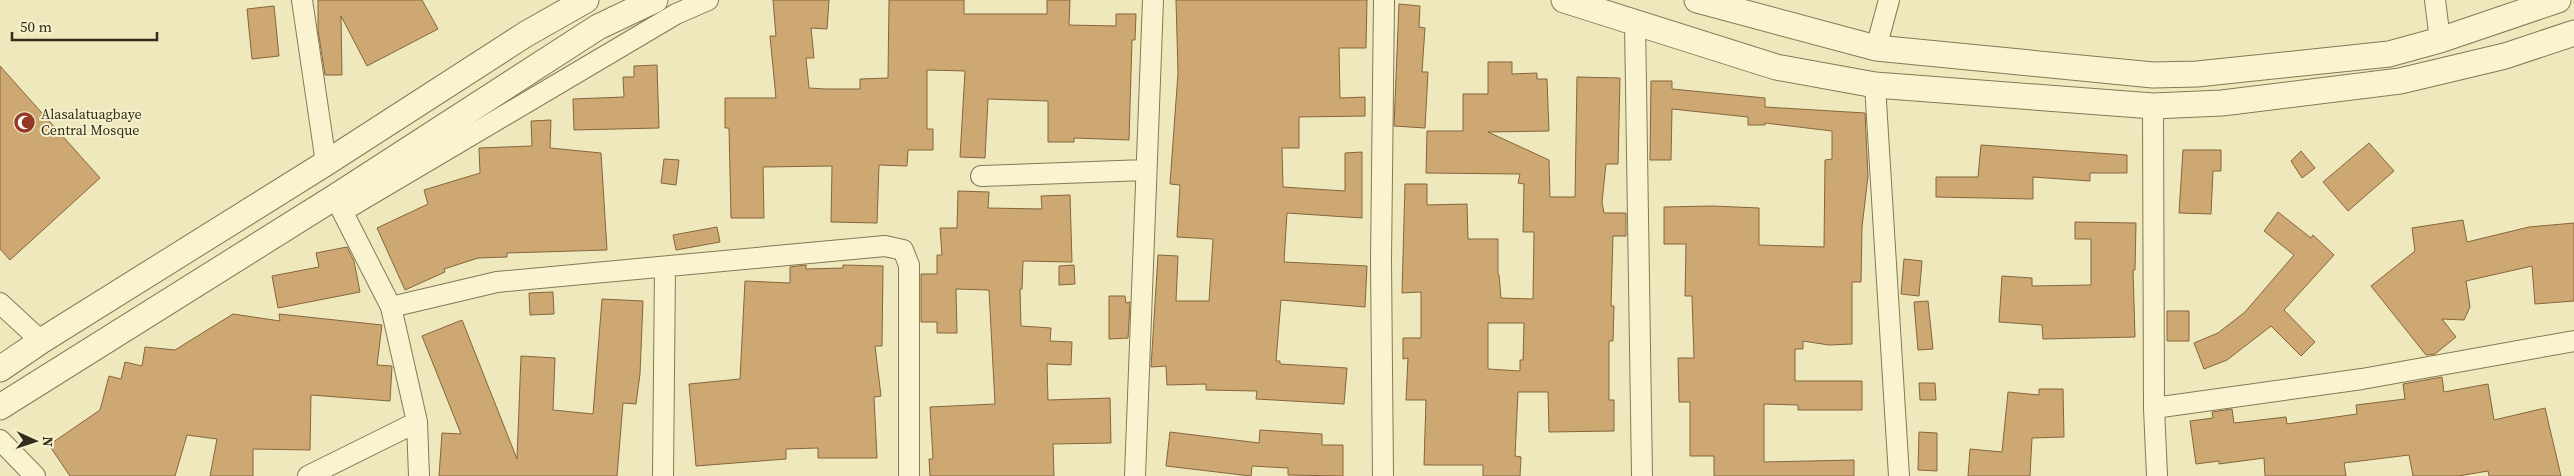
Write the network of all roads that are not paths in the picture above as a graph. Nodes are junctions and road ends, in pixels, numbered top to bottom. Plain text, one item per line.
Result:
1 (302, 0) edge
2 (586, 0) edge
3 (654, 0) edge
4 (708, 0) edge
5 (1153, 0) edge
6 (1384, 0) edge
7 (1564, 0) edge
8 (1697, 0) edge
9 (1889, 0) edge
10 (2435, 0) edge
11 (2558, 0) edge
12 (1635, 22) junction
13 (2574, 33) edge
14 (2440, 40) junction
15 (1876, 48) junction
16 (1875, 85) junction
17 (2153, 106) junction
18 (326, 163) junction
19 (1146, 170) junction
20 (981, 176) dead end
21 (339, 204) junction
22 (666, 267) junction
23 (0, 303) edge
24 (391, 307) junction
25 (41, 341) junction
26 (2574, 341) edge
27 (0, 369) edge
28 (0, 407) edge
29 (2154, 408) junction
30 (417, 422) junction
31 (0, 440) edge
32 (35, 476) edge
33 (308, 476) edge
34 (419, 476) edge
35 (662, 476) edge
36 (909, 476) edge
37 (1135, 476) edge
38 (1383, 476) edge
39 (1642, 476) edge
40 (1899, 476) edge
41 (2157, 476) edge

1 - 18 street
2 - 18 street
3 - 21 street
4 - 21 street
5 - 19 street
6 - 38 street
7 - 12 street
8 - 15 street
9 - 15 street
10 - 14 street
11 - 14 street
12 - 16 street
12 - 39 street
13 - 17 street
14 - 15 street
16 - 17 street
16 - 40 street
17 - 29 street
18 - 25 street
19 - 20 street
19 - 37 street
21 - 24 street
21 - 28 street
22 - 24 street
22 - 35 street
22 - 36 street
23 - 25 street
24 - 30 street
25 - 27 street
26 - 29 street
29 - 41 street
30 - 33 street
30 - 34 street
31 - 32 street

